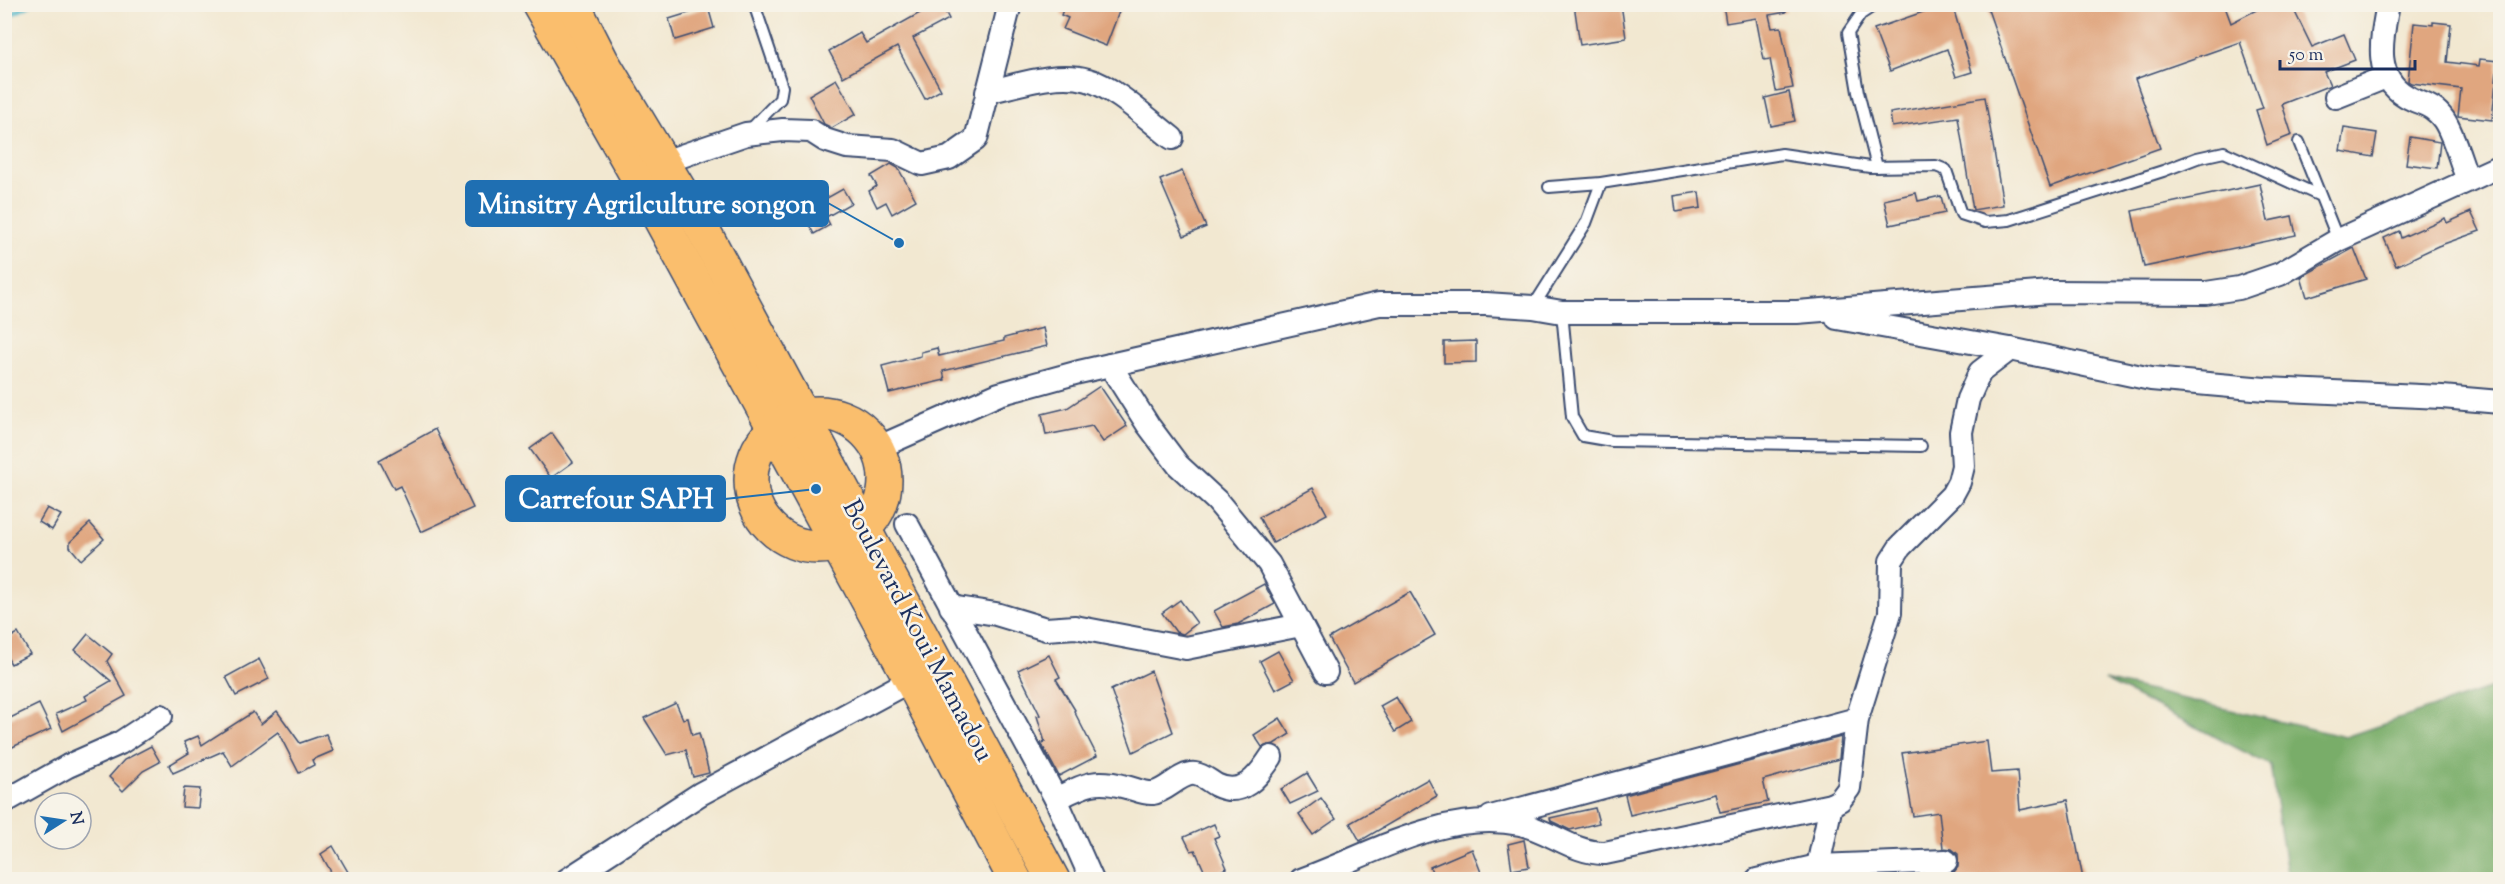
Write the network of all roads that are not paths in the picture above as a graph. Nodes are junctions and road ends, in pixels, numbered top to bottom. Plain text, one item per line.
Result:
1 (539, 4) edge
2 (573, 4) edge
3 (754, 4) edge
4 (1010, 4) edge
5 (1876, 4) edge
6 (2388, 4) edge
7 (2386, 77) junction
8 (987, 92) junction
9 (2336, 97) dead end
10 (746, 134) junction
11 (1172, 138) dead end
12 (2299, 142) dead end
13 (664, 162) junction
14 (2500, 166) edge
15 (1877, 167) junction
16 (2468, 180) junction
17 (1601, 183) junction
18 (1549, 187) dead end
19 (2318, 195) junction
20 (2338, 240) junction
21 (1533, 307) junction
22 (1562, 312) junction
23 (1797, 312) junction
24 (2010, 349) junction
25 (1110, 365) junction
26 (2500, 402) edge
27 (804, 414) junction
28 (774, 428) junction
29 (1921, 446) dead end
30 (877, 448) junction
31 (907, 524) dead end
32 (866, 529) junction
33 (837, 546) junction
34 (951, 607) junction
35 (1301, 625) junction
36 (1326, 672) dead end
37 (911, 680) junction
38 (161, 716) dead end
39 (1857, 719) junction
40 (1271, 758) dead end
41 (1056, 799) junction
42 (4, 802) edge
43 (1831, 805) junction
44 (1478, 820) junction
45 (1946, 861) dead end
46 (1818, 866) junction
47 (1790, 876) edge
48 (567, 879) edge
49 (1015, 879) edge
50 (1053, 879) edge
51 (1092, 879) edge
52 (1301, 879) edge
53 (1757, 879) edge

1 - 28 main road, Boulevard Koui Mamadou
2 - 13 main road, Boulevard Koui Mamadou
3 - 10 lane
4 - 8 street
5 - 15 lane
6 - 7 street
7 - 9 street
7 - 16 street
8 - 10 street
8 - 11 street
10 - 13 street
12 - 19 lane
13 - 27 main road, Boulevard Koui Mamadou
14 - 16 street
15 - 17 lane
15 - 19 lane
16 - 20 street
17 - 18 lane
17 - 21 lane
19 - 20 lane
20 - 23 street
21 - 22 street
21 - 25 street
22 - 23 street
22 - 29 lane
23 - 24 street
24 - 26 street
24 - 39 street
25 - 30 street
25 - 35 street
27 - 28 main road
27 - 30 main road
27 - 32 main road, Boulevard Koui Mamadou
28 - 33 main road, Boulevard Koui Mamadou
28 - 33 main road
30 - 32 main road
31 - 34 street
32 - 33 main road
32 - 50 main road, Boulevard Koui Mamadou
33 - 37 main road, Boulevard Koui Mamadou
34 - 35 street
34 - 41 street
35 - 36 street
37 - 48 street
37 - 49 main road, Boulevard Koui Mamadou
38 - 42 street
39 - 43 street
39 - 44 street
40 - 41 street
41 - 51 street
43 - 44 street
43 - 46 street
44 - 52 street
45 - 46 street
46 - 47 street
47 - 53 street

